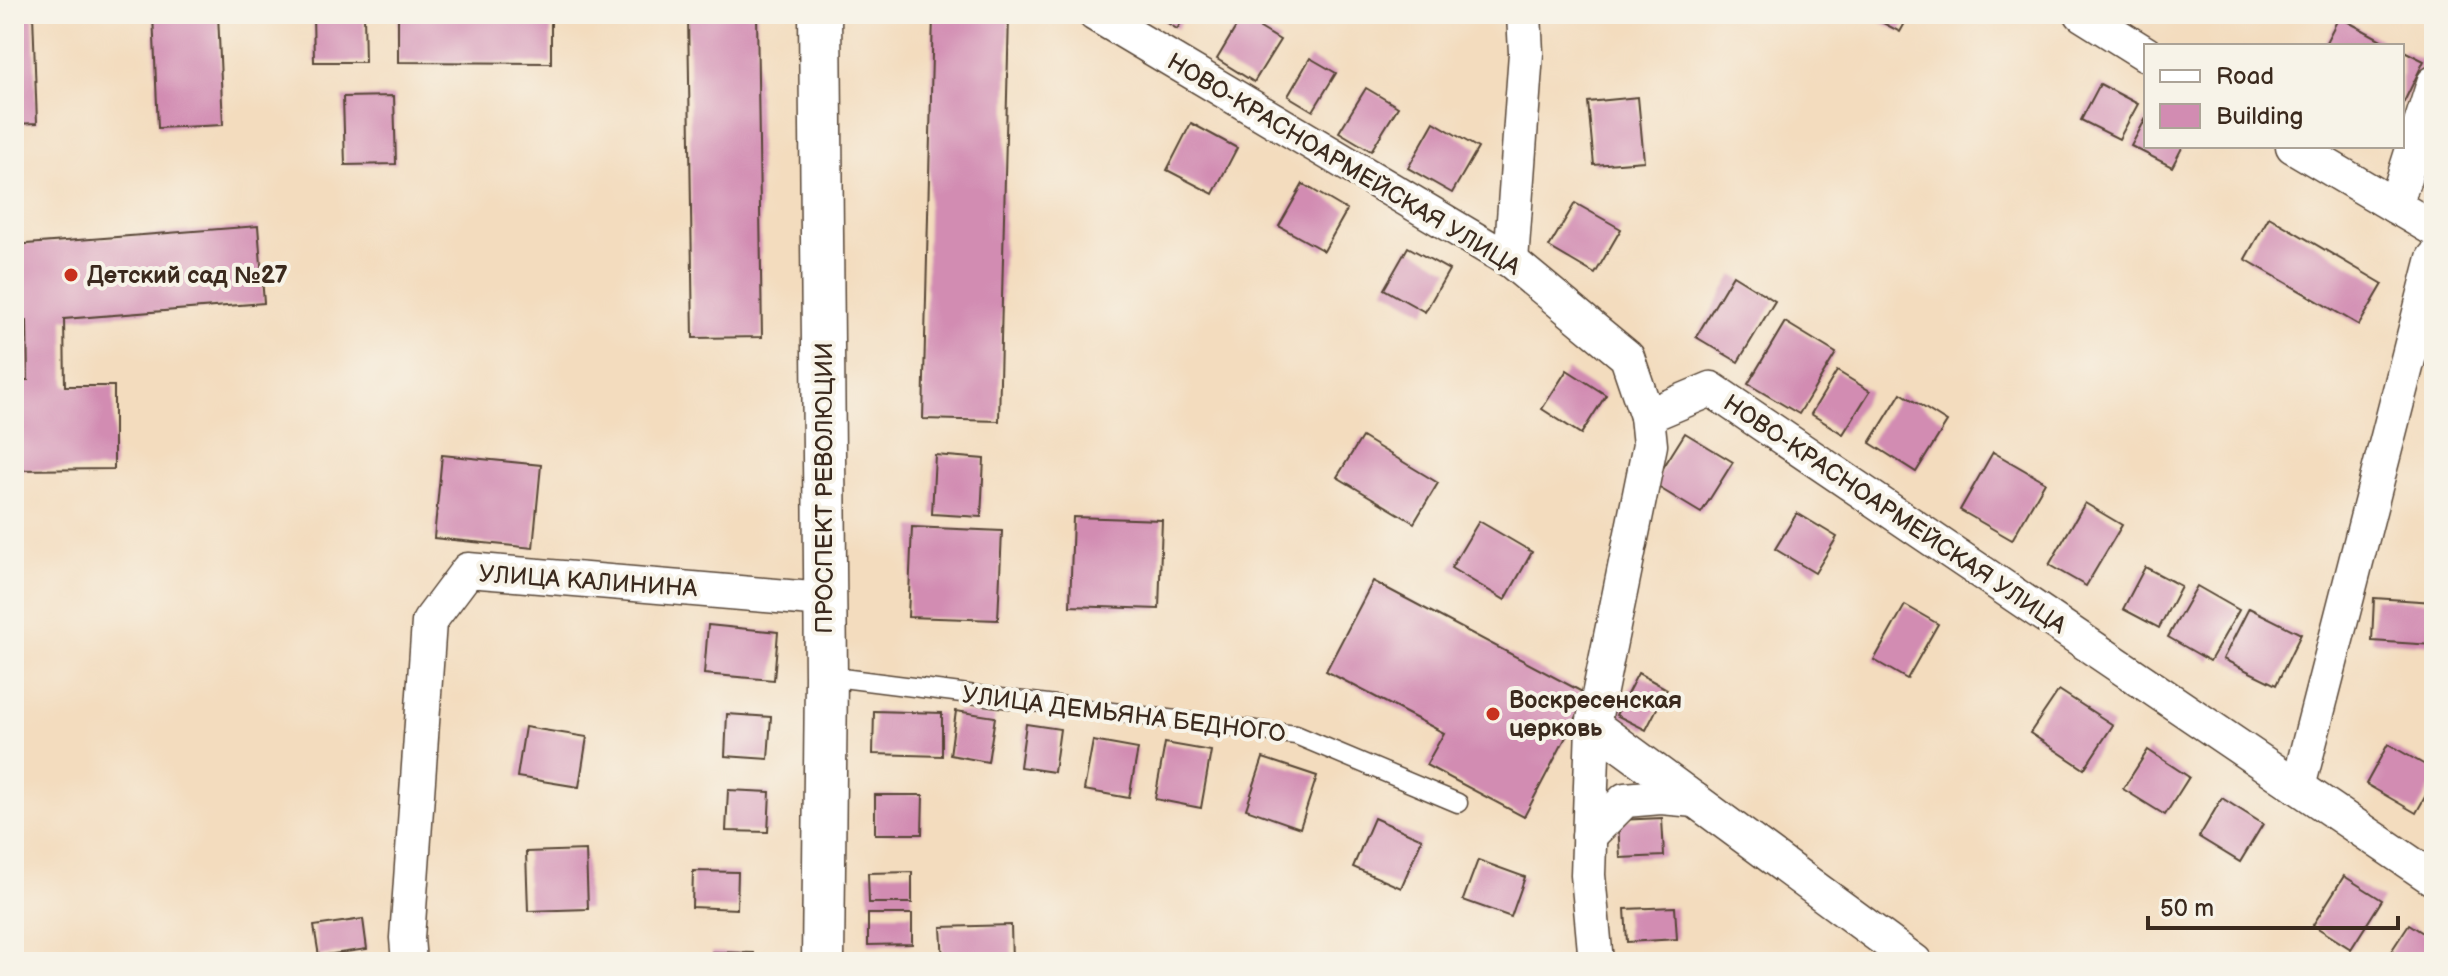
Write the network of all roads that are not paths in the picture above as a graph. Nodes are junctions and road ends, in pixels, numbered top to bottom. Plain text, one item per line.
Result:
1 (820, 14) edge
2 (1095, 14) edge
3 (1524, 14) edge
4 (2082, 14) edge
5 (2144, 53) edge
6 (2434, 83) edge
7 (2296, 148) edge
8 (2395, 206) junction
9 (2434, 229) edge
10 (2434, 258) edge
11 (1511, 261) junction
12 (1647, 416) junction
13 (824, 600) junction
14 (826, 676) junction
15 (1593, 725) junction
16 (2298, 787) junction
17 (1695, 800) junction
18 (1458, 803) dead end
19 (1589, 836) junction
20 (2434, 879) edge
21 (409, 962) edge
22 (823, 962) edge
23 (1596, 962) edge
24 (1915, 962) edge

1 - 13 street, ПРОСПЕКТ РЕВОЛЮЦИИ
2 - 11 street, НОВО-КРАСНОАРМЕЙСКАЯ УЛИЦА
3 - 11 street
4 - 5 street
6 - 8 street
7 - 8 street
8 - 9 street
10 - 16 street
11 - 12 street, НОВО-КРАСНОАРМЕЙСКАЯ УЛИЦА
12 - 15 street
12 - 16 street, НОВО-КРАСНОАРМЕЙСКАЯ УЛИЦА
13 - 14 street, ПРОСПЕКТ РЕВОЛЮЦИИ
13 - 21 street, УЛИЦА КАЛИНИНА
14 - 18 lane, УЛИЦА ДЕМЬЯНА БЕДНОГО
14 - 22 street, ПРОСПЕКТ РЕВОЛЮЦИИ
15 - 17 street
15 - 19 street
16 - 20 street, НОВО-КРАСНОАРМЕЙСКАЯ УЛИЦА
17 - 19 street
17 - 24 street
19 - 23 street

